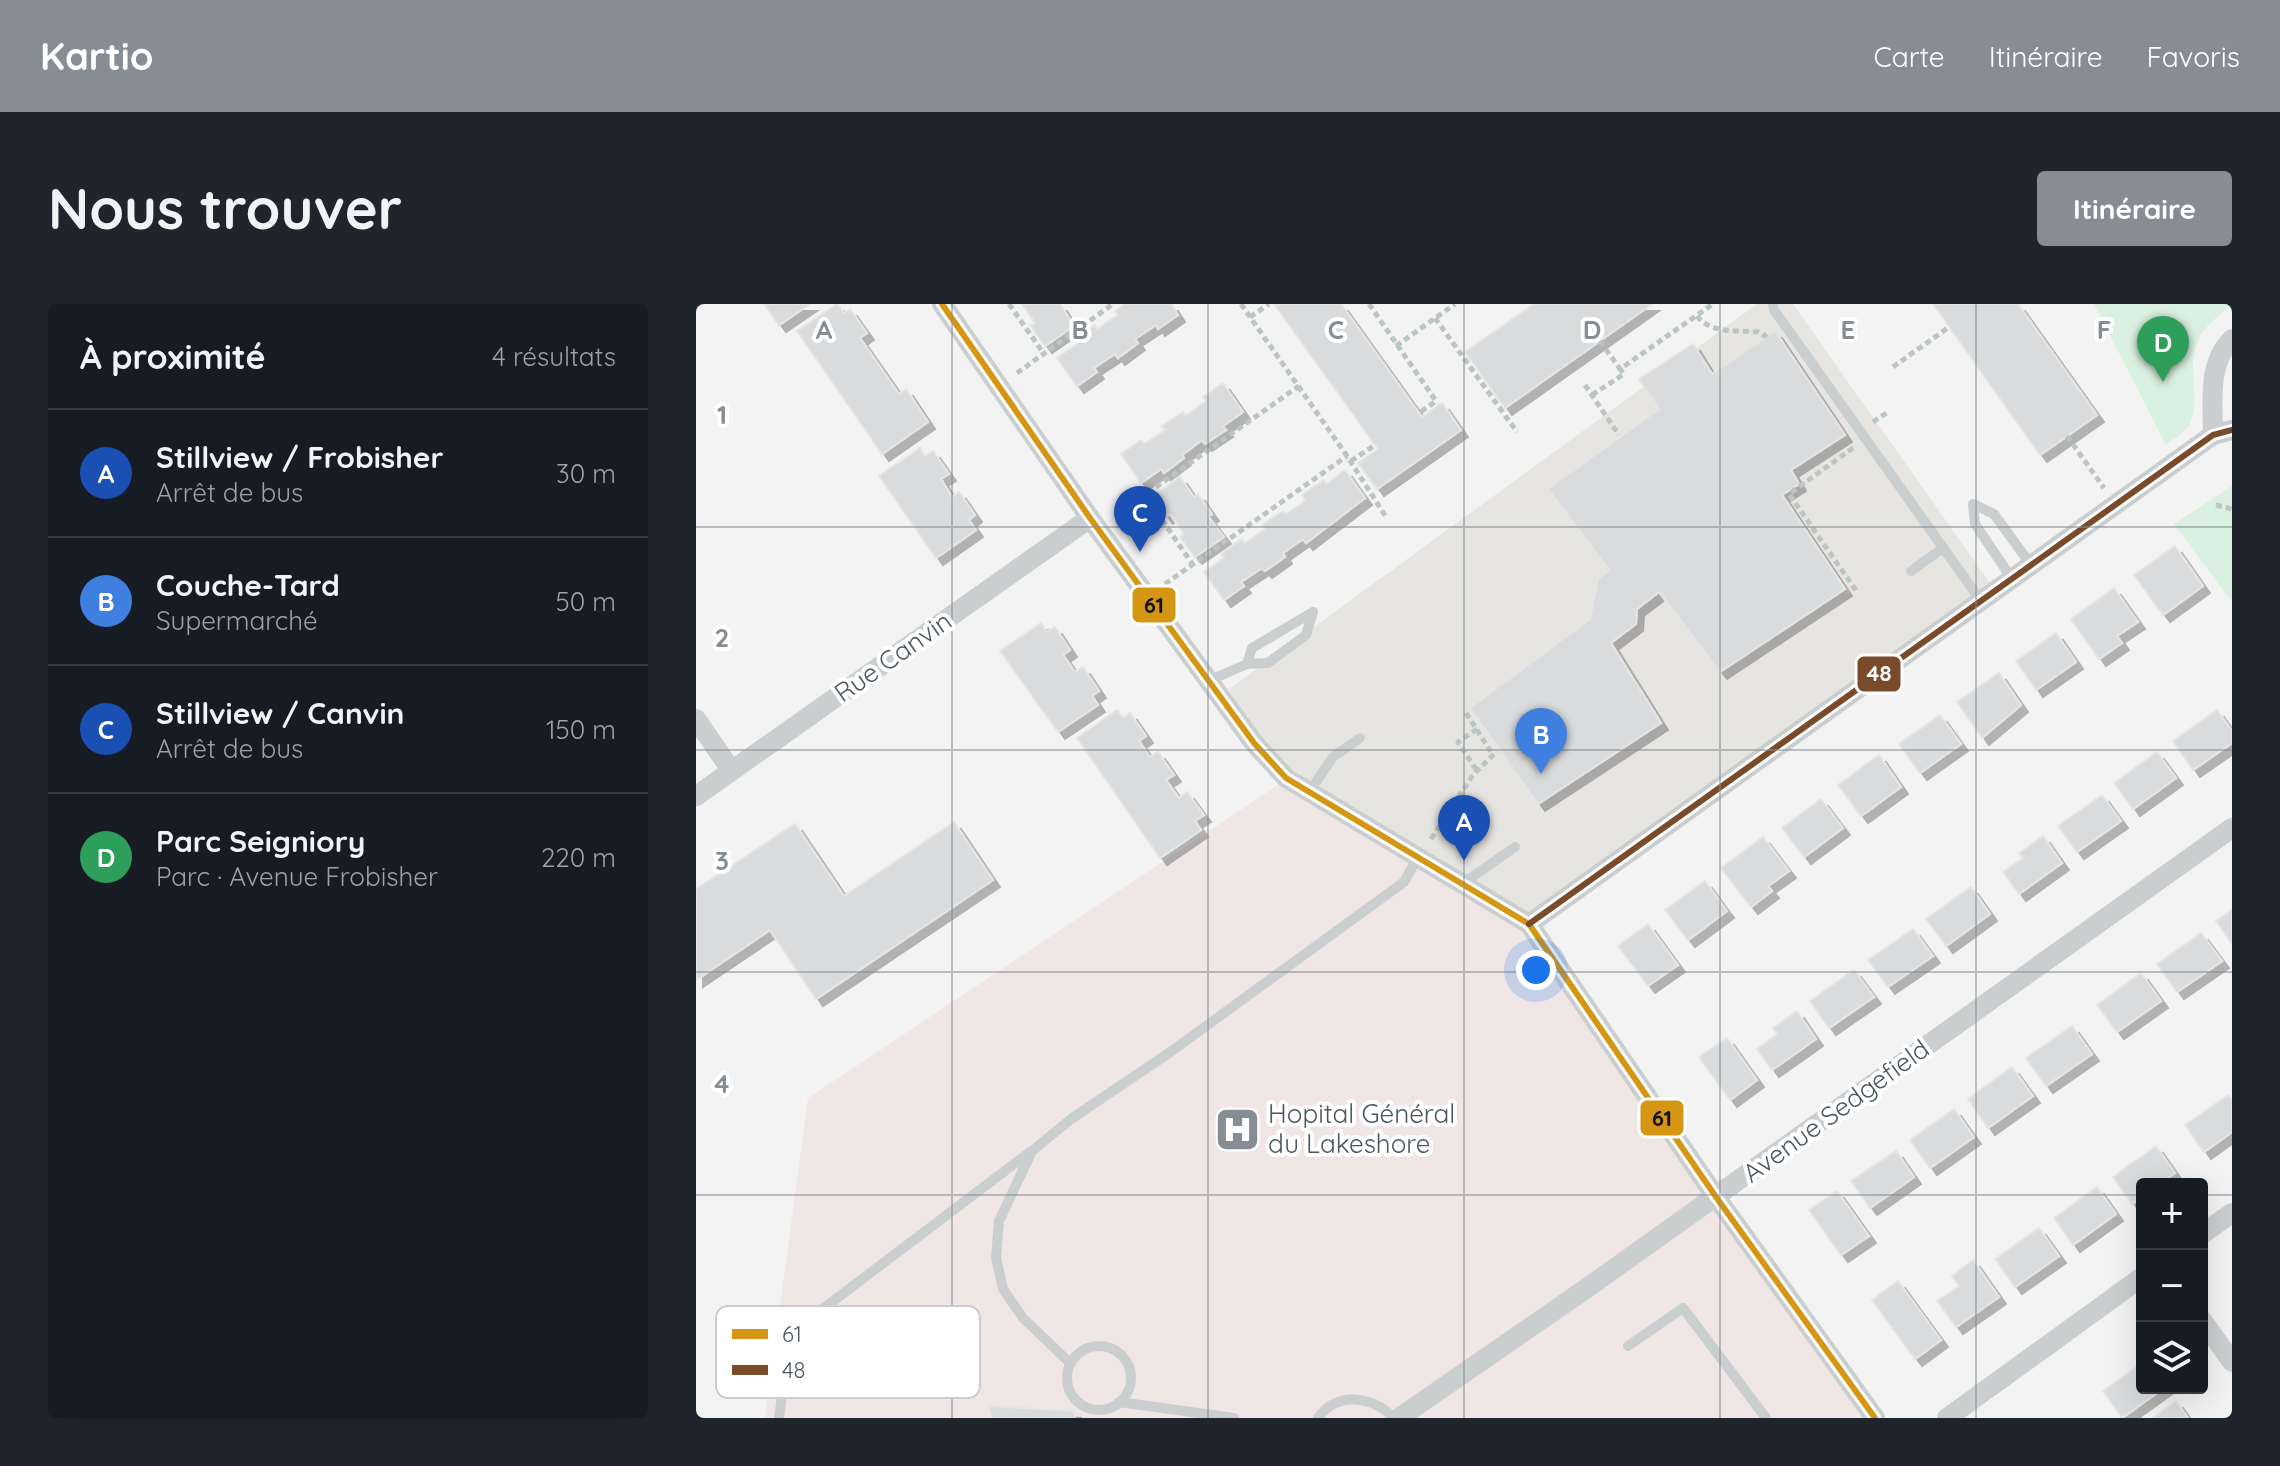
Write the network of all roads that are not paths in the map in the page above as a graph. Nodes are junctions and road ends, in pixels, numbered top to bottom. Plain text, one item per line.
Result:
1 (942, 304) edge
2 (1773, 304) edge
3 (2232, 339) edge
4 (2223, 433) edge
5 (1090, 518) junction
6 (1943, 548) junction
7 (2031, 565) junction
8 (1911, 571) dead end
9 (2012, 579) junction
10 (1981, 601) junction
11 (1247, 664) junction
12 (1208, 681) junction
13 (696, 719) edge
14 (1360, 738) dead end
15 (731, 770) junction
16 (1309, 792) junction
17 (696, 796) edge
18 (2232, 828) edge
19 (1515, 847) dead end
20 (1418, 857) junction
21 (1462, 884) junction
22 (1529, 924) junction
23 (1032, 1151) junction
24 (1716, 1197) junction
25 (2232, 1213) edge
26 (2208, 1230) edge
27 (2136, 1281) edge
28 (827, 1306) edge
29 (2203, 1322) edge
30 (1628, 1346) dead end
31 (2232, 1362) edge
32 (1070, 1363) junction
33 (782, 1398) edge
34 (1119, 1402) junction
35 (779, 1418) edge
36 (1234, 1418) edge
37 (1318, 1418) edge
38 (1396, 1418) edge
39 (1766, 1418) edge
40 (1875, 1418) edge
41 (1947, 1418) edge

1 - 5 street
2 - 6 lane
3 - 4 street
4 - 7 street
5 - 12 street
5 - 15 street, Rue Canvin
6 - 8 lane
6 - 10 lane
7 - 9 street
7 - 9 lane
9 - 10 street
10 - 22 street
11 - 11 lane
11 - 12 lane
12 - 16 street
13 - 15 street
14 - 16 lane
15 - 17 street, Rue Canvin
16 - 20 street
18 - 24 street, Avenue Sedgefield
19 - 21 lane
20 - 21 street
20 - 23 lane
21 - 22 street
22 - 24 street
23 - 28 lane
23 - 32 lane
24 - 38 street, Avenue Sedgefield
24 - 40 street
25 - 26 street
27 - 41 street
29 - 31 street
30 - 39 lane
32 - 34 lane
32 - 34 lane
33 - 35 lane
34 - 36 lane
37 - 38 lane

